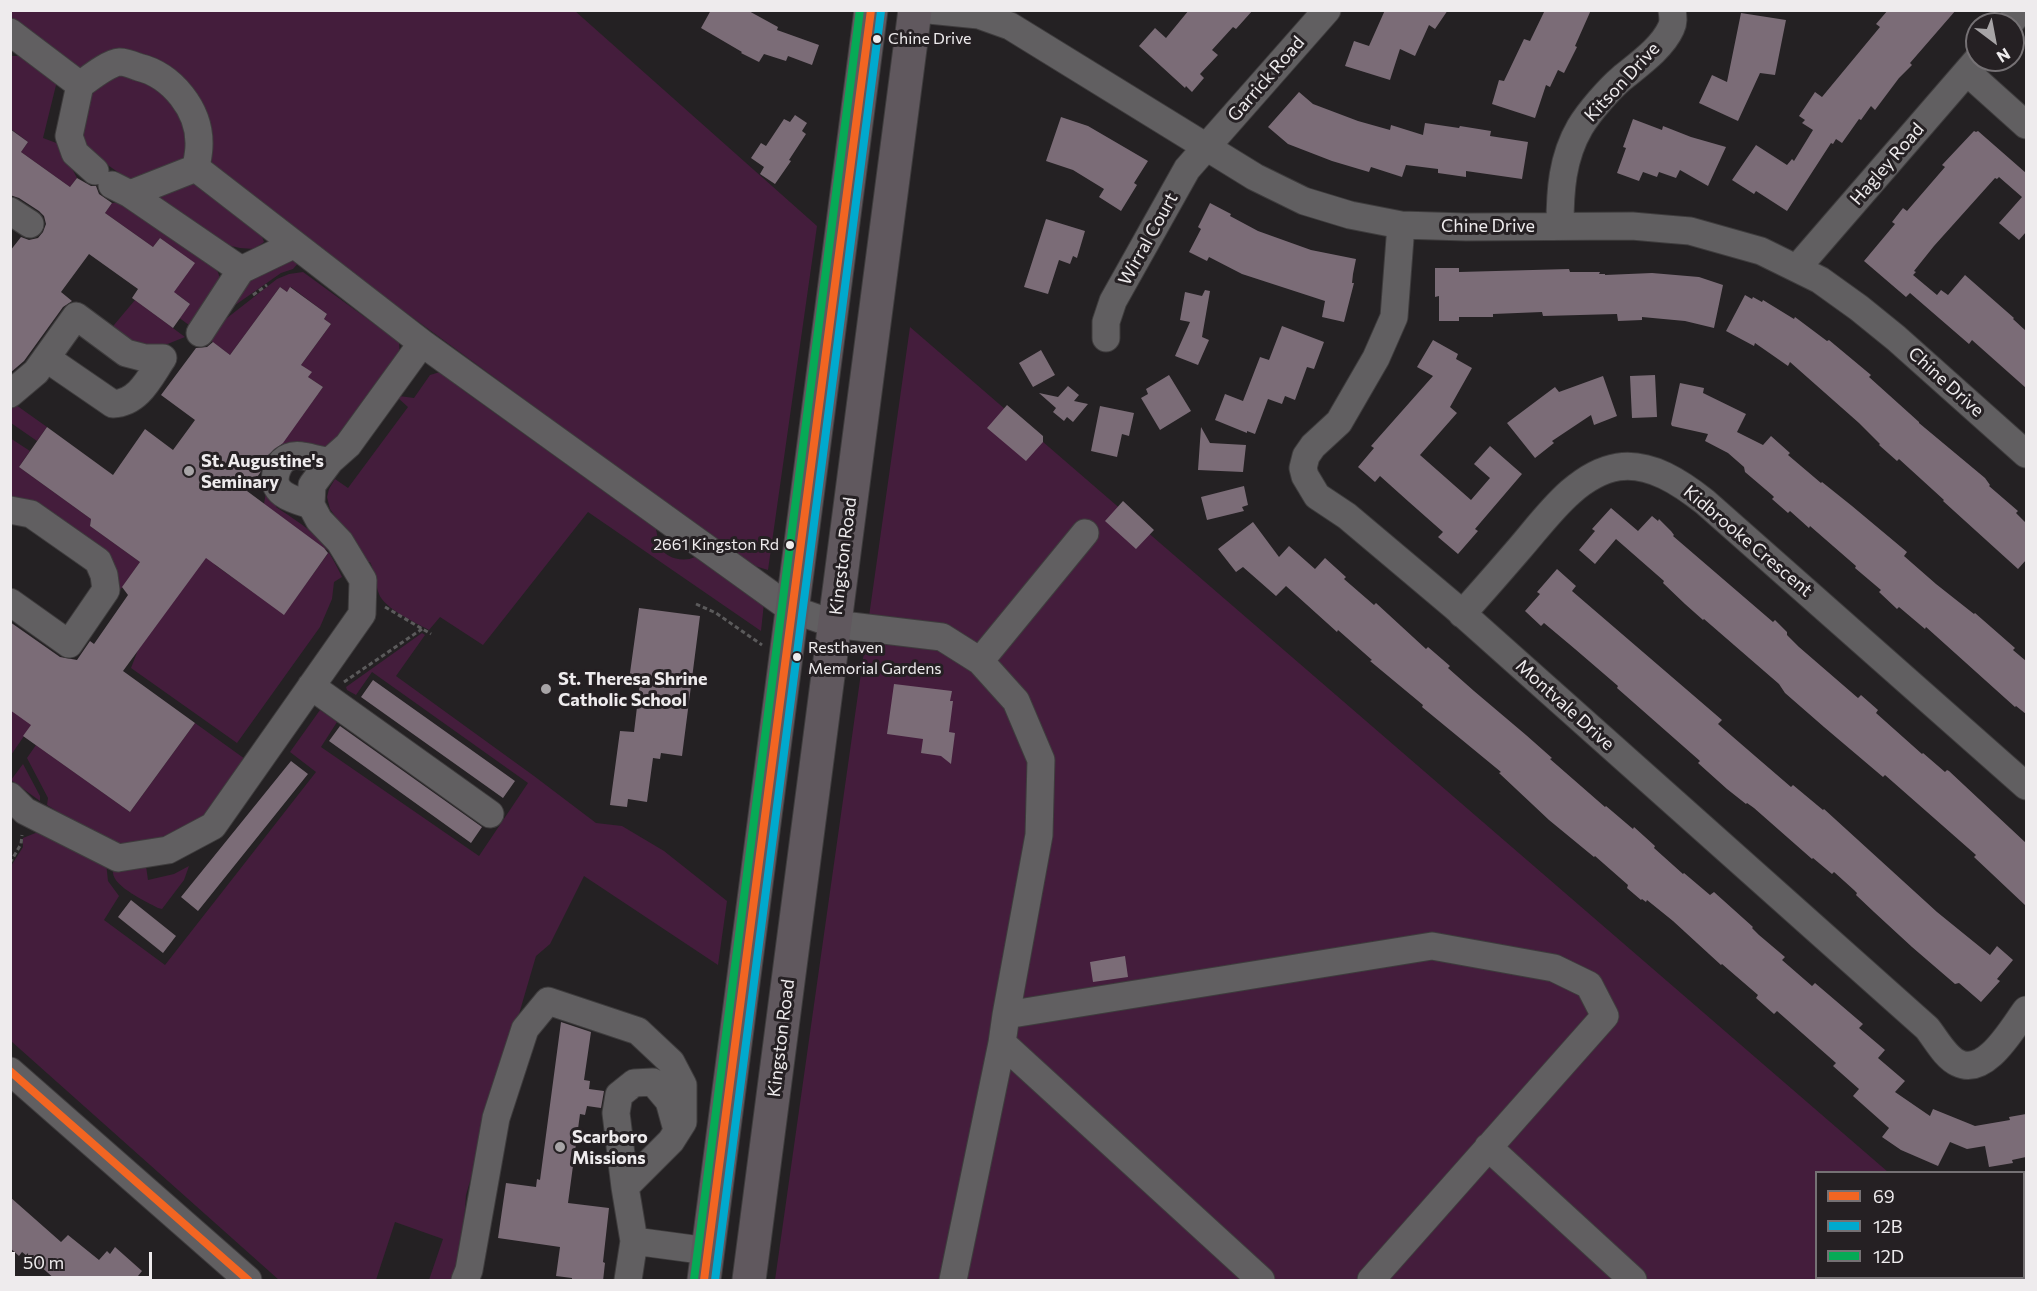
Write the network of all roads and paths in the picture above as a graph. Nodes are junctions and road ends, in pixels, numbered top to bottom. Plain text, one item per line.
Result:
1 (870, 10) edge
2 (915, 10) edge
3 (929, 10) edge
4 (1327, 10) edge
5 (1672, 10) edge
6 (10, 32) edge
7 (22, 51) edge
8 (1967, 72) edge
9 (1977, 72) edge
10 (81, 85) junction
11 (2026, 125) edge
12 (1206, 148) junction
13 (196, 168) junction
14 (112, 183) junction
15 (1401, 225) junction
16 (1560, 226) junction
17 (292, 245) junction
18 (1797, 268) junction
19 (241, 270) junction
20 (274, 279) dead end
21 (250, 297) dead end
22 (1106, 338) dead end
23 (422, 343) junction
24 (46, 358) junction
25 (163, 358) junction
26 (10, 394) edge
27 (2026, 454) edge
28 (330, 461) junction
29 (311, 505) junction
30 (10, 510) edge
31 (1085, 533) dead end
32 (363, 594) junction
33 (10, 602) edge
34 (696, 604) dead end
35 (791, 609) junction
36 (1462, 614) junction
37 (834, 624) junction
38 (422, 628) junction
39 (430, 634) dead end
40 (764, 646) dead end
41 (980, 661) junction
42 (318, 691) junction
43 (2026, 786) edge
44 (15, 812) edge
45 (490, 814) dead end
46 (10, 863) edge
47 (2026, 1010) edge
48 (1006, 1015) junction
49 (1002, 1043) junction
50 (10, 1071) edge
51 (678, 1131) junction
52 (1488, 1147) junction
53 (625, 1187) junction
54 (634, 1241) junction
55 (706, 1266) edge
56 (248, 1281) edge
57 (465, 1281) edge
58 (628, 1281) edge
59 (750, 1281) edge
60 (953, 1281) edge
61 (1261, 1281) edge
62 (1371, 1281) edge
63 (1633, 1281) edge

1 - 35 main road
2 - 37 main road, Kingston Road
3 - 12 street, Chine Drive
4 - 12 street, Garrick Road
5 - 16 street, Kitson Drive
6 - 7 street
7 - 10 street
8 - 18 street, Hagley Road
9 - 11 street
10 - 13 street
10 - 14 street
12 - 15 street, Chine Drive
12 - 22 street, Wirral Court
13 - 14 street
13 - 17 street
14 - 19 street
15 - 16 street, Chine Drive
15 - 36 street, Montvale Drive
16 - 18 street, Chine Drive
17 - 19 street
17 - 23 street
18 - 27 street, Chine Drive
19 - 25 street
20 - 21 path
23 - 28 street
23 - 35 street
24 - 25 street
24 - 25 street
24 - 26 street
28 - 29 street
28 - 29 street
29 - 32 street
30 - 33 street
31 - 41 street
32 - 38 path
32 - 42 street
34 - 40 path
35 - 37 street
35 - 55 main road
36 - 43 street, Kidbrooke Crescent
36 - 47 street, Montvale Drive
37 - 41 street
37 - 59 main road, Kingston Road
38 - 39 path
38 - 42 path
41 - 48 street
42 - 44 street
42 - 45 street
44 - 46 path
48 - 49 street
48 - 52 street
49 - 60 street
49 - 61 street
50 - 56 street
51 - 53 street
51 - 53 street
51 - 57 street
52 - 62 street
52 - 63 street
53 - 54 street
54 - 55 street
54 - 58 street

